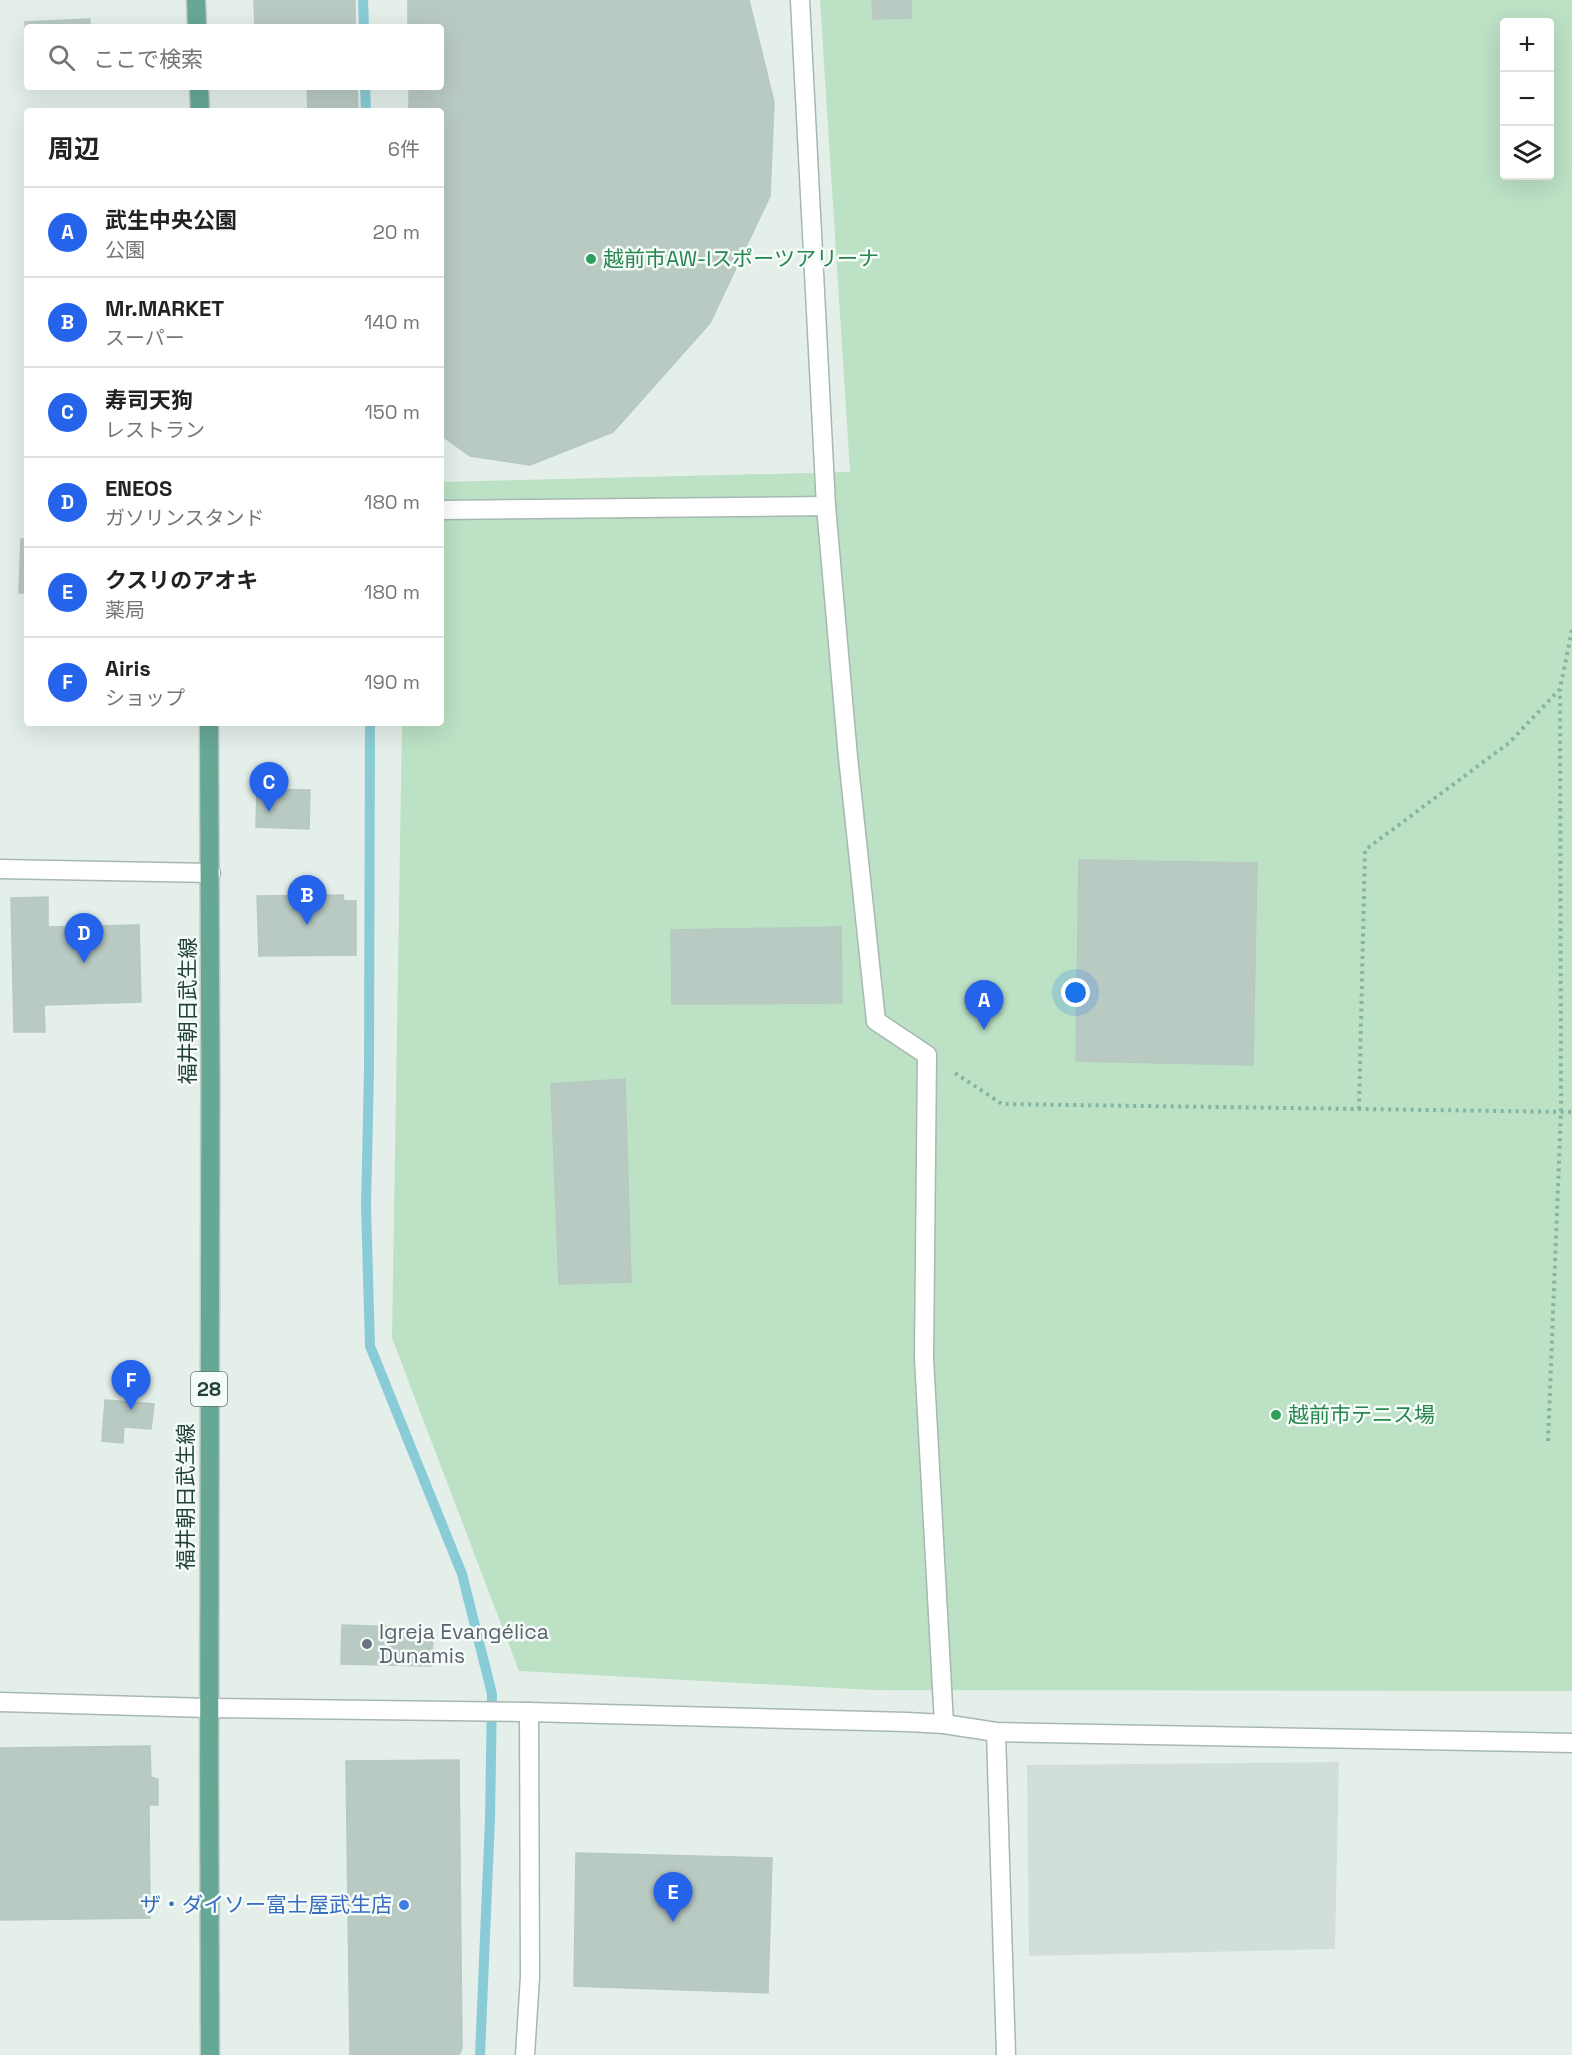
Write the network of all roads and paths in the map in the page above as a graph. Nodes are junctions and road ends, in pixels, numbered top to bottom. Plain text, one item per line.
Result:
1 (196, 0) edge
2 (800, 0) edge
3 (197, 24) edge
4 (199, 90) edge
5 (200, 108) edge
6 (826, 506) junction
7 (444, 510) edge
8 (1572, 630) edge
9 (1560, 689) junction
10 (209, 726) edge
11 (0, 869) edge
12 (211, 873) junction
13 (927, 1055) junction
14 (1359, 1109) junction
15 (1561, 1111) junction
16 (1572, 1112) edge
17 (1548, 1441) dead end
18 (0, 1702) edge
19 (208, 1708) junction
20 (529, 1712) junction
21 (944, 1724) junction
22 (996, 1732) junction
23 (1572, 1743) edge
24 (210, 2055) edge
25 (525, 2055) edge
26 (1006, 2055) edge

1 - 3 main road
2 - 6 street
4 - 5 main road
6 - 7 street
6 - 13 street
8 - 9 path
9 - 14 path
9 - 15 path
10 - 12 main road, 福井朝日武生線 / 28
11 - 12 street
12 - 19 main road, 福井朝日武生線 / 28
13 - 14 path
13 - 21 street
14 - 15 path
15 - 16 path
15 - 17 path
18 - 19 street
19 - 20 street
19 - 24 main road, 福井朝日武生線 / 28
20 - 21 street
20 - 25 street
21 - 22 street
22 - 23 street
22 - 26 street

